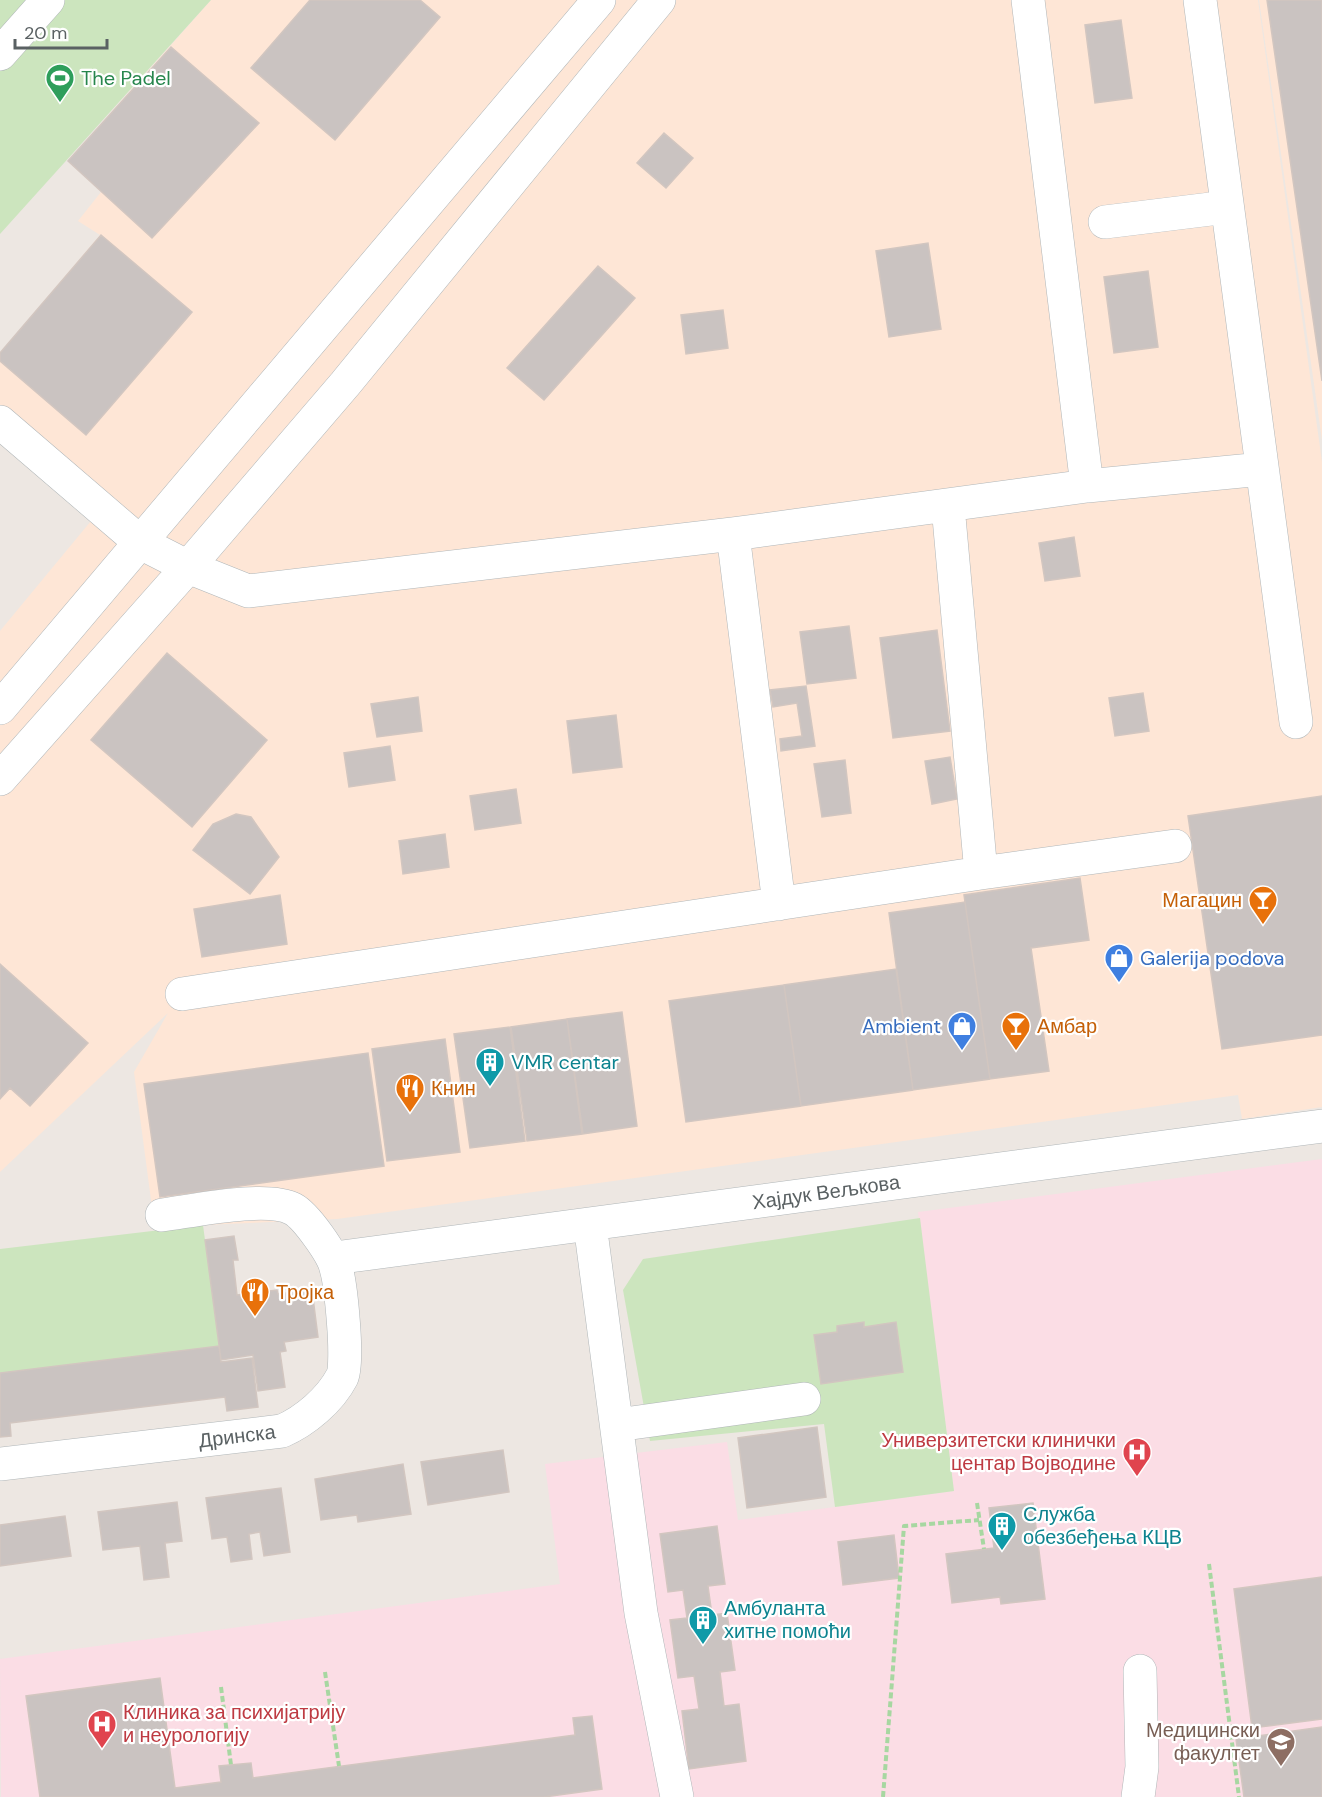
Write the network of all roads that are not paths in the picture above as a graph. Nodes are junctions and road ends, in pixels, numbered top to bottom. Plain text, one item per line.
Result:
1 (48, 0) edge
2 (599, 0) edge
3 (659, 0) edge
4 (1028, 0) edge
5 (1200, 0) edge
6 (0, 54) edge
7 (1227, 207) junction
8 (1105, 222) dead end
9 (0, 422) edge
10 (1262, 469) junction
11 (1087, 486) junction
12 (948, 506) junction
13 (733, 534) junction
14 (141, 543) junction
15 (188, 567) junction
16 (0, 708) edge
17 (1296, 722) dead end
18 (0, 779) edge
19 (1175, 846) dead end
20 (981, 873) junction
21 (779, 904) junction
22 (182, 994) dead end
23 (1322, 1126) edge
24 (162, 1215) dead end
25 (590, 1224) junction
26 (336, 1266) junction
27 (804, 1399) dead end
28 (617, 1425) junction
29 (0, 1464) edge
30 (1140, 1671) dead end
31 (677, 1797) edge
32 (1138, 1797) edge

1 - 6 street
2 - 14 street
3 - 15 street
4 - 11 street
5 - 7 street
7 - 8 street
7 - 10 street
9 - 14 street
10 - 11 street
10 - 17 street
11 - 12 street
12 - 13 street
12 - 20 street
13 - 15 street
13 - 21 street
14 - 15 street
14 - 16 street
15 - 18 street
19 - 20 street
20 - 21 street
21 - 22 street
23 - 25 street, Хајдук Вељкова
24 - 26 street
25 - 26 street, Хајдук Вељкова
25 - 28 street
26 - 29 street, Дринска
27 - 28 street
28 - 31 street
30 - 32 street

